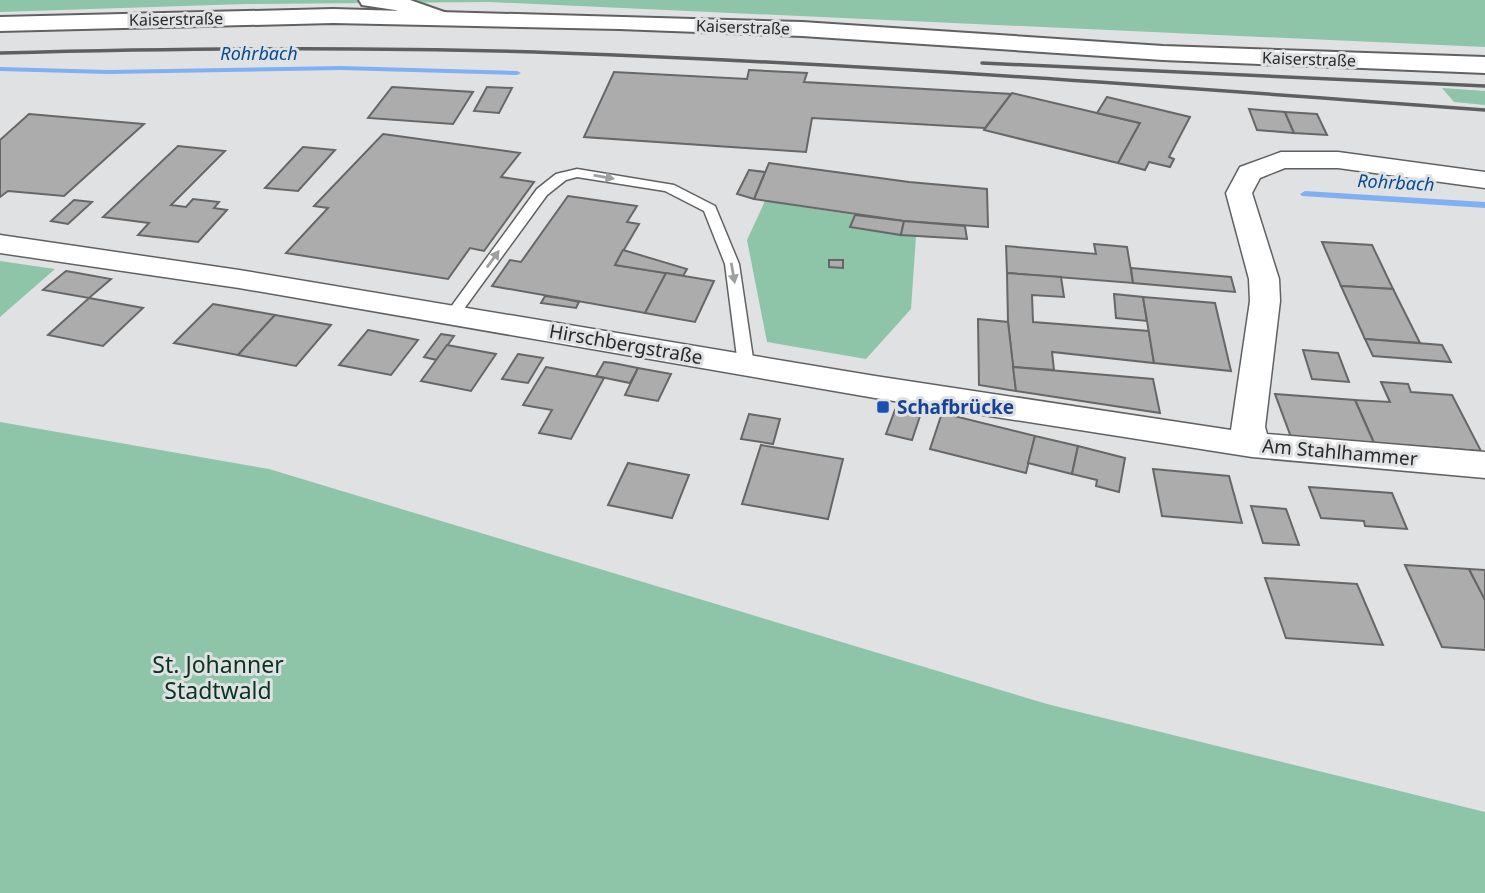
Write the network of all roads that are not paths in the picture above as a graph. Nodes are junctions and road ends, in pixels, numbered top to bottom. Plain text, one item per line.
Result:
1 (370, 0) edge
2 (439, 18) junction
3 (0, 24) edge
4 (1485, 65) edge
5 (1485, 180) edge
6 (0, 243) edge
7 (453, 314) junction
8 (746, 365) junction
9 (1252, 444) junction
10 (1485, 466) edge

1 - 2 main road
2 - 3 main road, Kaiserstraße
2 - 4 main road, Kaiserstraße
5 - 9 street, Am Stahlhammer
6 - 7 street, Hirschbergstraße
7 - 8 street, Hirschbergstraße
7 -> 8 lane
8 - 9 street, Hirschbergstraße
9 - 10 street, Am Stahlhammer

